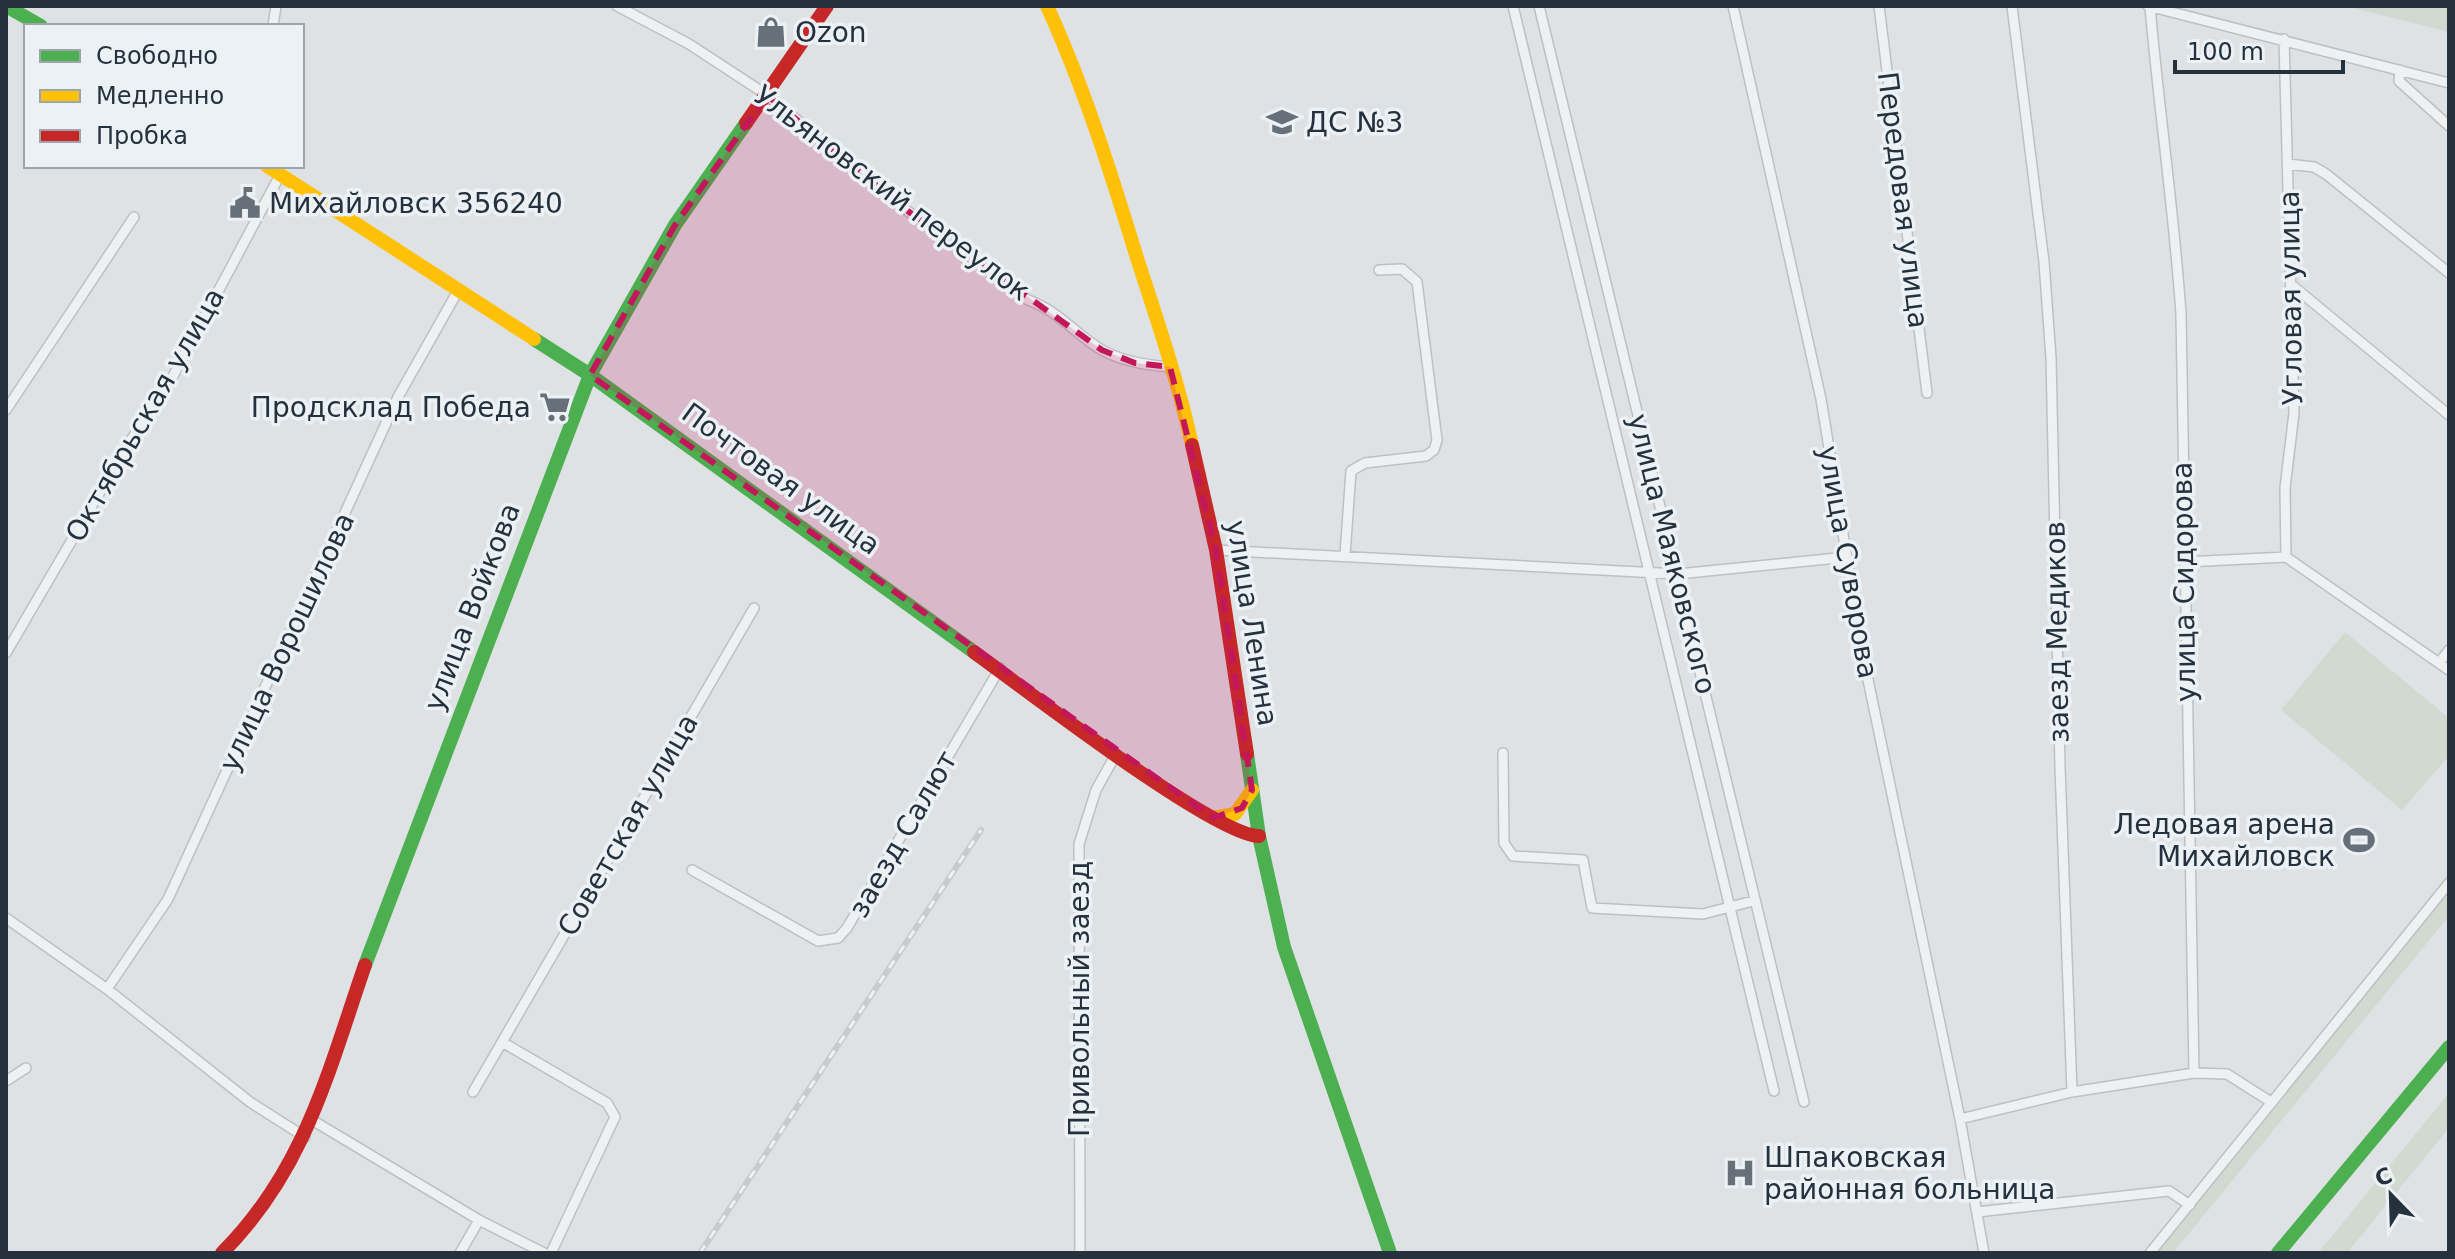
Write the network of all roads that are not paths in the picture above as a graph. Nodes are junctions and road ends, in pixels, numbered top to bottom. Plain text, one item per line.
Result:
1 (617, 6) edge
2 (827, 6) edge
3 (1047, 6) edge
4 (1513, 6) edge
5 (1539, 6) edge
6 (1733, 6) edge
7 (1879, 6) edge
8 (2012, 6) edge
9 (2149, 6) edge
10 (11, 7) edge
11 (6, 23) edge
12 (38, 24) edge
13 (2284, 39) junction
14 (2400, 70) junction
15 (2449, 83) edge
16 (767, 95) junction
17 (2449, 126) edge
18 (2288, 164) junction
19 (270, 168) edge
20 (280, 175) junction
21 (134, 217) dead end
22 (1379, 270) dead end
23 (2449, 273) edge
24 (2293, 286) junction
25 (459, 289) junction
26 (1170, 367) junction
27 (590, 375) junction
28 (1927, 393) dead end
29 (6, 410) edge
30 (2449, 415) edge
31 (1216, 550) junction
32 (1345, 555) junction
33 (1847, 557) junction
34 (2286, 557) junction
35 (2185, 562) junction
36 (1649, 573) junction
37 (1678, 574) junction
38 (754, 608) dead end
39 (2449, 650) edge
40 (6, 653) edge
41 (2439, 663) junction
42 (1000, 668) junction
43 (2449, 670) edge
44 (1503, 753) dead end
45 (1116, 754) junction
46 (1252, 790) junction
47 (1213, 818) junction
48 (1259, 836) junction
49 (692, 870) dead end
50 (2449, 883) edge
51 (1753, 901) junction
52 (1728, 908) junction
53 (6, 918) edge
54 (107, 989) junction
55 (502, 1042) junction
56 (2449, 1047) edge
57 (26, 1068) dead end
58 (2194, 1073) junction
59 (6, 1081) edge
60 (1774, 1091) dead end
61 (473, 1092) dead end
62 (2072, 1092) junction
63 (1804, 1102) dead end
64 (2271, 1102) junction
65 (1960, 1119) junction
66 (312, 1120) junction
67 (305, 1137) junction
68 (2190, 1205) junction
69 (1977, 1212) junction
70 (479, 1220) junction
71 (222, 1253) edge
72 (460, 1253) edge
73 (544, 1253) edge
74 (551, 1253) edge
75 (1080, 1253) edge
76 (1390, 1253) edge
77 (1984, 1253) edge
78 (2150, 1253) edge
79 (2278, 1253) edge

1 - 16 street, Ульяновский переулок
2 - 16 main road, улица Войкова
3 - 26 main road, улица Ленина
4 - 36 street, улица Маяковского
5 - 37 street, улица Маяковского
6 - 33 street, улица Суворова
7 - 28 street, Передовая улица
8 - 62 street, заезд Медиков
9 - 13 street
9 - 35 street, улица Сидорова
10 - 11 main road
10 - 12 main road
13 - 14 street
13 - 18 street, Угловая улица
14 - 15 street
14 - 17 street
16 - 26 street, Ульяновский переулок
16 - 27 main road, улица Войкова
18 - 23 street
18 - 24 street, Угловая улица
19 - 20 main road, Почтовая улица
20 - 25 main road, Почтовая улица
20 - 40 street, Октябрьская улица
21 - 29 street
22 - 32 street
24 - 30 street
24 - 34 street, Угловая улица
25 - 27 main road, Почтовая улица
25 - 54 street, улица Ворошилова
26 - 31 main road, улица Ленина
27 - 42 main road, Почтовая улица
27 - 66 main road, улица Войкова
31 - 32 street
31 - 46 main road, улица Ленина
32 - 36 street
33 - 37 street
33 - 65 street, улица Суворова
34 - 35 street
34 - 41 street
35 - 58 street, улица Сидорова
36 - 37 street
36 - 52 street, улица Маяковского
37 - 51 street, улица Маяковского
38 - 55 street, Советская улица
39 - 41 street
41 - 43 street
42 - 45 main road, Почтовая улица
42 - 49 street, заезд Салют
44 - 52 street
45 - 47 main road, Почтовая улица
45 - 75 street, Привольный заезд
46 - 47 main road
46 - 48 main road, улица Ленина
47 - 48 main road, Почтовая улица
48 - 76 main road, улица Ленина
50 - 64 street
51 - 52 street
51 - 63 street, улица Маяковского
52 - 60 street, улица Маяковского
53 - 54 street
54 - 67 street
55 - 61 street, Советская улица
55 - 74 street
56 - 79 main road
57 - 59 street
58 - 62 street
58 - 64 street
62 - 65 street
64 - 68 street
65 - 69 street, улица Суворова
66 - 67 main road, улица Войкова
66 - 70 street
67 - 71 main road, улица Войкова
68 - 69 street
68 - 78 street
69 - 77 street, улица Суворова
70 - 72 street
70 - 73 street

